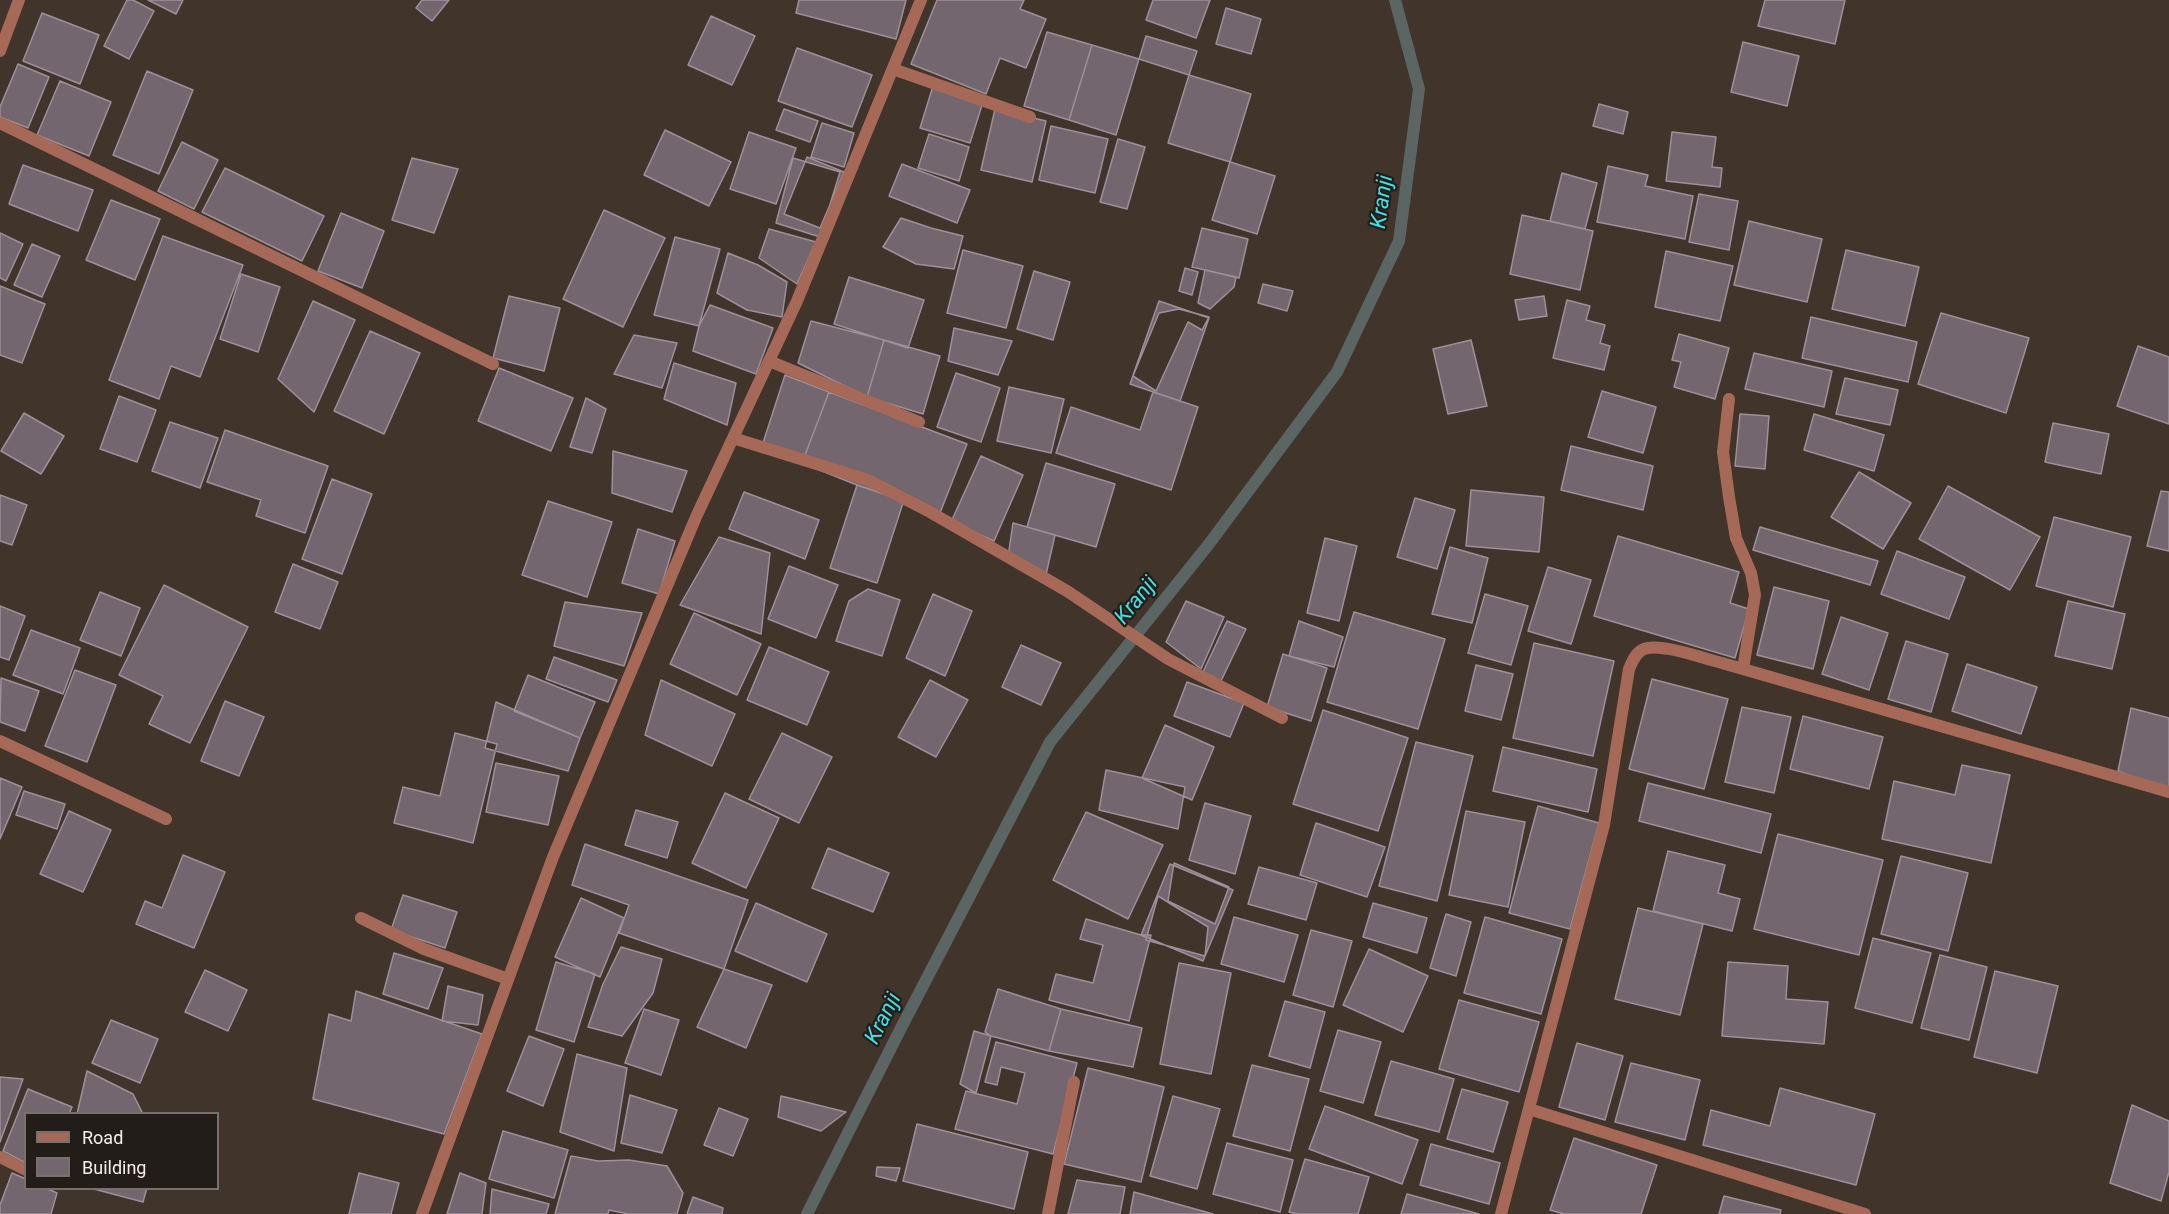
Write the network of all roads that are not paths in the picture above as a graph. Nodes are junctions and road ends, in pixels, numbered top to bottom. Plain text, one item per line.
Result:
1 (19, 0) edge
2 (921, 0) edge
3 (0, 51) edge
4 (893, 69) junction
5 (1030, 117) dead end
6 (0, 123) edge
7 (769, 361) junction
8 (493, 364) dead end
9 (1729, 399) dead end
10 (919, 422) dead end
11 (732, 438) junction
12 (1743, 669) junction
13 (1282, 718) dead end
14 (0, 741) edge
15 (2169, 792) edge
16 (166, 819) dead end
17 (361, 918) dead end
18 (508, 979) junction
19 (1074, 1082) dead end
20 (1529, 1109) junction
21 (0, 1157) edge
22 (24, 1169) edge
23 (422, 1214) edge
24 (1048, 1214) edge
25 (1501, 1214) edge
26 (1865, 1214) edge

1 - 3 street
2 - 4 street
4 - 5 street
4 - 7 street
6 - 8 street
7 - 10 street
7 - 11 street
9 - 12 street
11 - 13 street
11 - 18 street
12 - 15 street
12 - 20 street
14 - 16 street
17 - 18 street
18 - 23 street
19 - 24 street
20 - 25 street
20 - 26 street
21 - 22 street

